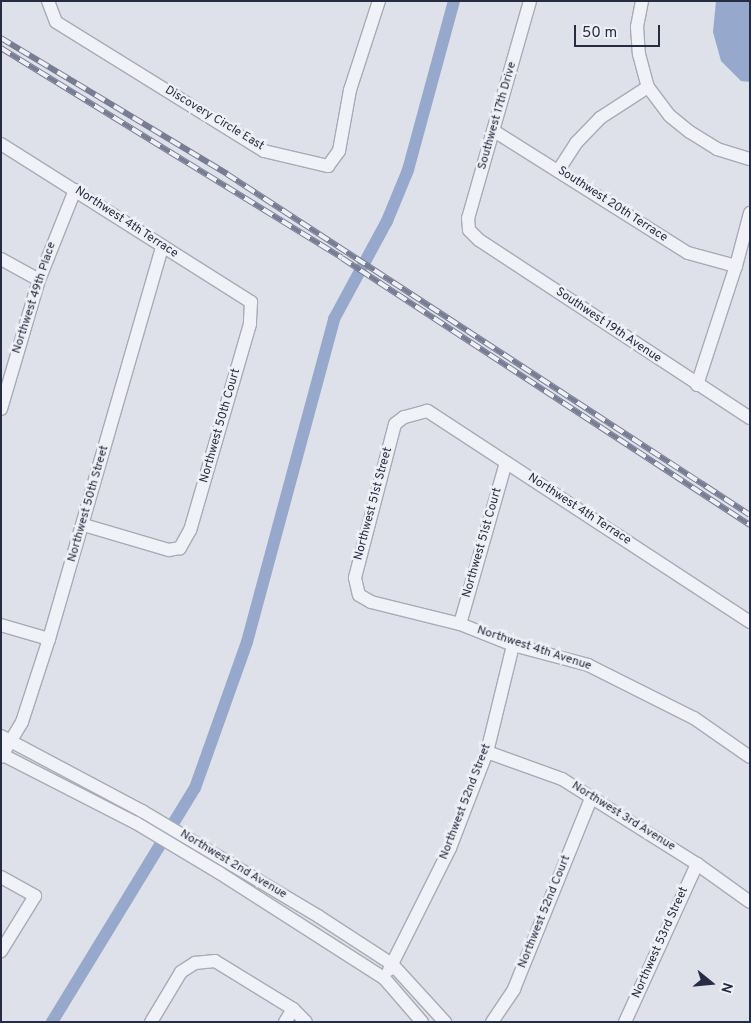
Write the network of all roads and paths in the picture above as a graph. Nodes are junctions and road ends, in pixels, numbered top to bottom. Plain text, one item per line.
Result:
1 (48, 1) edge
2 (379, 1) edge
3 (530, 1) edge
4 (642, 1) edge
5 (648, 87) junction
6 (494, 131) junction
7 (1, 144) edge
8 (750, 158) edge
9 (558, 171) junction
10 (75, 190) junction
11 (750, 213) edge
12 (469, 230) joint
13 (162, 246) junction
14 (1, 259) edge
15 (736, 266) junction
16 (39, 280) junction
17 (251, 302) joint
18 (7, 369) edge
19 (697, 385) junction
20 (1, 408) edge
21 (404, 417) joint
22 (750, 418) edge
23 (506, 462) junction
24 (84, 524) junction
25 (359, 595) joint
26 (750, 622) edge
27 (460, 624) junction
28 (1, 625) edge
29 (49, 639) junction
30 (514, 645) junction
31 (6, 738) edge
32 (486, 752) junction
33 (2, 755) edge
34 (750, 757) edge
35 (592, 798) junction
36 (697, 864) junction
37 (1, 877) edge
38 (750, 902) edge
39 (1, 952) edge
40 (392, 964) junction
41 (384, 978) junction
42 (293, 1009) junction
43 (151, 1022) edge
44 (285, 1022) edge
45 (306, 1022) edge
46 (422, 1022) edge
47 (445, 1022) edge
48 (492, 1022) edge
49 (625, 1022) edge

1 - 2 street, Discovery Circle East
3 - 6 street, Southwest 17th Drive
4 - 5 street
5 - 8 street
5 - 9 street
6 - 9 street, Southwest 20th Terrace
6 - 12 street, Southwest 17th Drive
7 - 10 street, Northwest 4th Terrace
9 - 15 street, Southwest 20th Terrace
10 - 13 street, Northwest 4th Terrace
10 - 16 street, Northwest 49th Place
11 - 15 street
12 - 19 street, Southwest 19th Avenue
13 - 17 street, Northwest 4th Terrace
13 - 24 street, Northwest 50th Street
14 - 16 street
15 - 19 street
16 - 18 street, Northwest 49th Place
17 - 24 street, Northwest 50th Court
18 - 20 street, Northwest 49th Place
19 - 22 street, Southwest 19th Avenue
21 - 23 street, Northwest 4th Terrace
21 - 25 street, Northwest 51st Street
23 - 26 street, Northwest 4th Terrace
23 - 27 street, Northwest 51st Court
24 - 29 street, Northwest 50th Street
25 - 27 street, Northwest 4th Avenue
27 - 30 street, Northwest 4th Avenue
28 - 29 street
29 - 31 street, Northwest 50th Street
30 - 32 street, Northwest 52nd Street
30 - 34 street, Northwest 4th Avenue
31 - 33 street, Northwest 50th Street
31 - 40 street, Northwest 2nd Avenue
32 - 35 street, Northwest 3rd Avenue
32 - 40 street, Northwest 52nd Street
33 - 41 street, Northwest 2nd Avenue
35 - 36 street, Northwest 3rd Avenue
35 - 48 street, Northwest 52nd Court
36 - 38 street, Northwest 3rd Avenue
36 - 49 street, Northwest 53rd Street
37 - 39 street
40 - 41 street, Northwest 52nd Street
40 - 47 street, Northwest 2nd Avenue
41 - 46 street, Northwest 2nd Avenue
42 - 43 street
42 - 44 street
42 - 45 street

